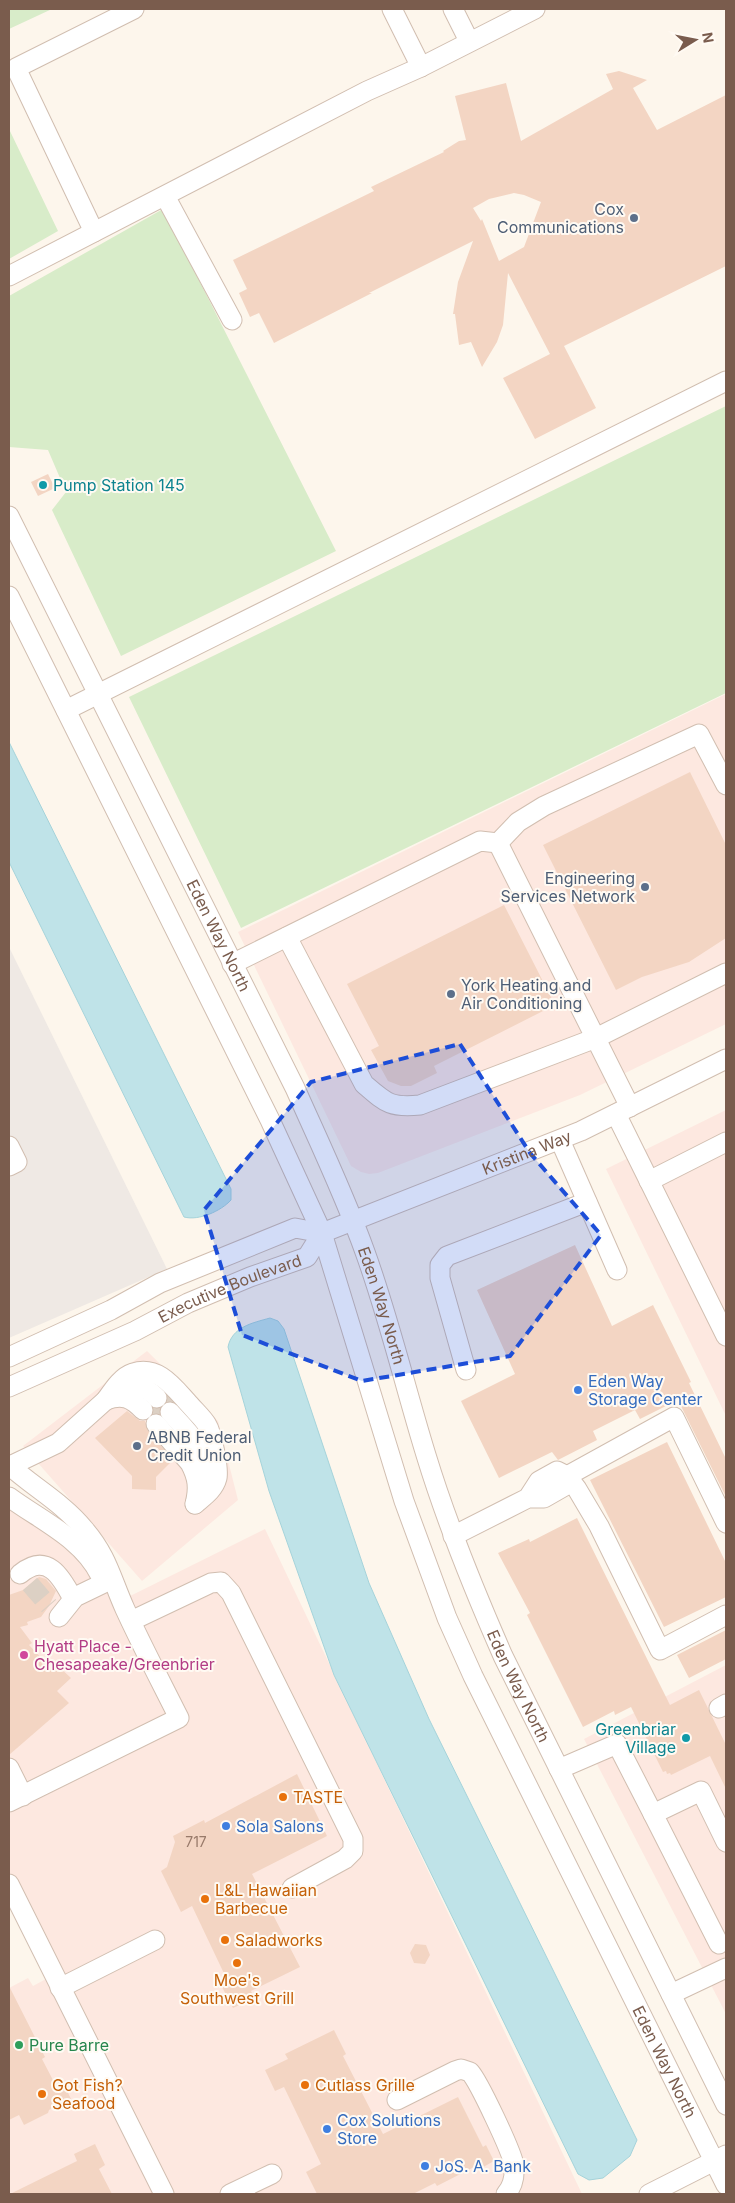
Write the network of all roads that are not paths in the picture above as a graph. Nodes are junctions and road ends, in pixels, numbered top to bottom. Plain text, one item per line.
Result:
1 (134, 9) edge
2 (392, 9) edge
3 (453, 9) edge
4 (534, 9) edge
5 (469, 41) junction
6 (421, 67) junction
7 (165, 196) junction
8 (94, 232) junction
9 (9, 276) edge
10 (232, 320) dead end
11 (726, 381) edge
12 (9, 516) edge
13 (9, 596) edge
14 (97, 693) junction
15 (66, 710) junction
16 (726, 785) edge
17 (498, 843) junction
18 (287, 937) junction
19 (232, 964) junction
20 (726, 973) edge
21 (596, 1038) junction
22 (726, 1059) edge
23 (623, 1111) junction
24 (560, 1140) junction
25 (726, 1142) edge
26 (9, 1146) edge
27 (9, 1166) edge
28 (649, 1180) junction
29 (587, 1202) junction
30 (353, 1220) junction
31 (322, 1233) junction
32 (617, 1270) dead end
33 (726, 1336) edge
34 (9, 1357) edge
35 (466, 1370) dead end
36 (9, 1387) edge
37 (114, 1393) junction
38 (9, 1466) edge
39 (566, 1476) junction
40 (9, 1497) edge
41 (203, 1497) junction
42 (726, 1523) edge
43 (453, 1536) junction
44 (107, 1562) junction
45 (20, 1574) dead end
46 (104, 1583) junction
47 (73, 1599) junction
48 (128, 1614) junction
49 (726, 1615) edge
50 (59, 1617) dead end
51 (9, 1768) edge
52 (559, 1769) junction
53 (16, 1799) edge
54 (653, 1814) junction
55 (726, 1842) edge
56 (9, 1884) edge
57 (292, 1888) dead end
58 (155, 1940) dead end
59 (719, 1944) dead end
60 (724, 1974) edge
61 (60, 1988) junction
62 (671, 1994) junction
63 (397, 2100) dead end
64 (726, 2105) edge
65 (720, 2158) edge
66 (272, 2174) dead end
67 (726, 2186) edge
68 (164, 2194) edge
69 (230, 2194) edge
70 (506, 2194) edge
71 (649, 2194) edge
72 (714, 2194) edge

1 - 8 street
2 - 6 street
3 - 5 street
4 - 5 street
5 - 6 street
6 - 7 street
7 - 8 street
7 - 10 street
8 - 9 street
11 - 14 street
12 - 14 street, Eden Way North
13 - 15 street, Eden Way North
14 - 15 street
14 - 19 street, Eden Way North
15 - 31 street, Eden Way North
16 - 17 street
17 - 18 street
17 - 21 street
18 - 19 street
18 - 21 street
19 - 30 street, Eden Way North
20 - 21 street
21 - 23 street
22 - 23 street, Kristina Way
23 - 24 street, Kristina Way
23 - 28 street
24 - 29 street
24 - 30 street, Kristina Way
25 - 28 street
26 - 27 street
28 - 33 street
29 - 32 street
29 - 35 street
30 - 31 street, Kristina Way
30 - 43 street, Eden Way North
31 - 34 street, Executive Boulevard
31 - 36 street, Executive Boulevard
31 - 65 street, Eden Way North
37 - 37 street
37 - 38 street
37 - 41 street
38 - 44 street
39 - 42 street
39 - 43 street
39 - 49 street
40 - 46 street
41 - 41 street
43 - 52 street, Eden Way North
44 - 46 street
44 - 48 street
45 - 47 street
46 - 47 street
46 - 48 street
47 - 50 street
48 - 53 street
48 - 57 street
51 - 53 street
52 - 54 street
52 - 62 street, Eden Way North
54 - 55 street
54 - 59 street
56 - 61 street
58 - 61 street
60 - 62 street
61 - 68 street
62 - 64 street, Eden Way North
63 - 70 street
65 - 67 street, Eden Way North
65 - 71 street
66 - 69 street
67 - 72 street

